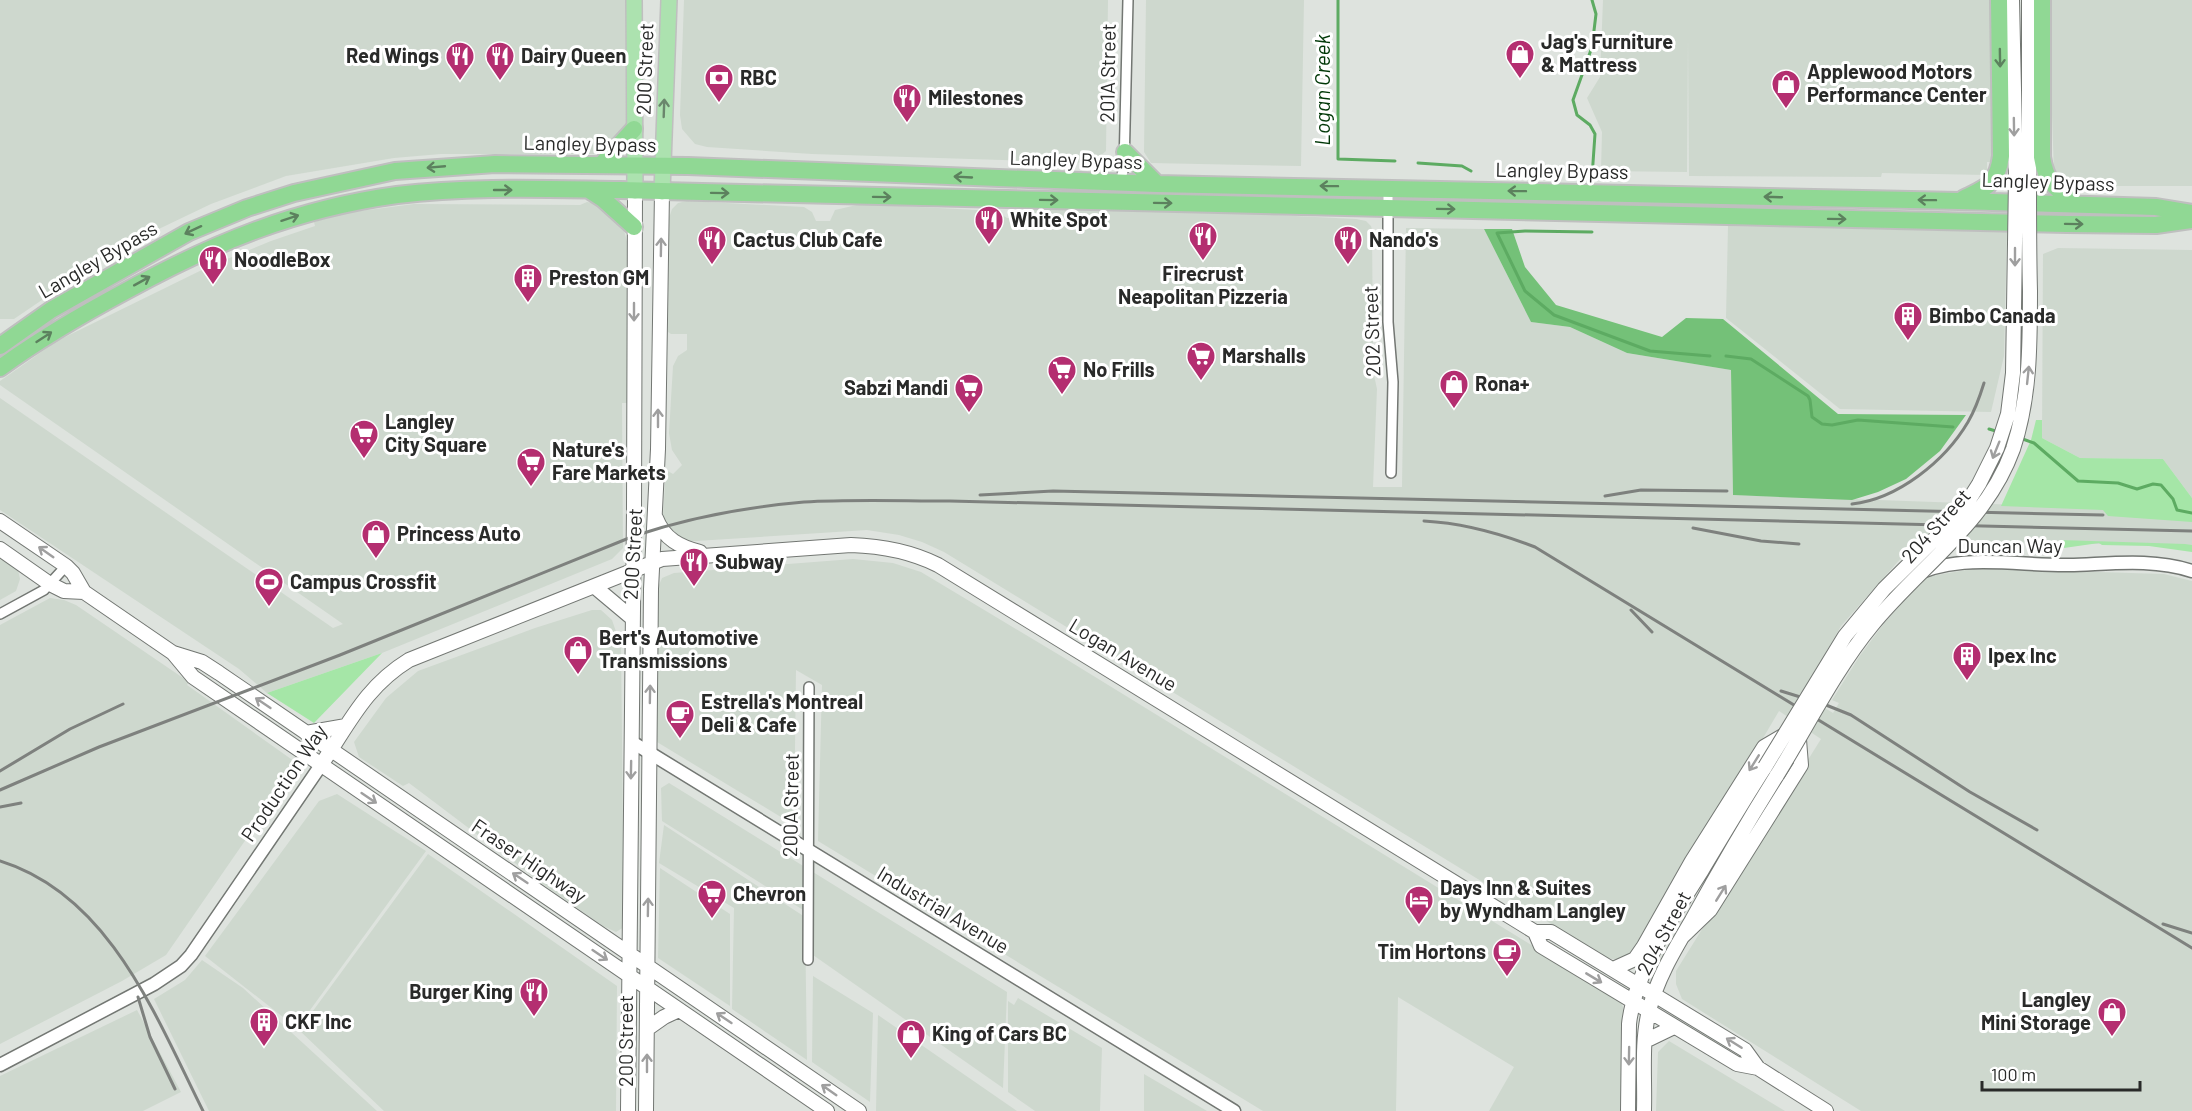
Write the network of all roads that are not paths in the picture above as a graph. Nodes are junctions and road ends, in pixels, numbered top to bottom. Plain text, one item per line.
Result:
1 (634, 0) edge
2 (1128, 0) edge
3 (1999, 0) edge
4 (2012, 0) edge
5 (2029, 0) edge
6 (2042, 0) edge
7 (669, 1) edge
8 (634, 129) junction
9 (1125, 152) junction
10 (601, 165) junction
11 (634, 166) junction
12 (662, 166) junction
13 (2022, 178) junction
14 (1120, 183) junction
15 (1157, 184) junction
16 (1388, 187) junction
17 (588, 190) junction
18 (634, 190) junction
19 (662, 192) junction
20 (1105, 201) junction
21 (1959, 201) junction
22 (2076, 204) junction
23 (1388, 207) junction
24 (2192, 213) edge
25 (2192, 219) edge
26 (634, 227) junction
27 (0, 346) edge
28 (0, 368) edge
29 (1391, 473) dead end
30 (656, 518) junction
31 (0, 521) edge
32 (0, 549) edge
33 (708, 555) junction
34 (652, 562) junction
35 (66, 566) junction
36 (633, 570) junction
37 (2192, 571) edge
38 (50, 584) junction
39 (595, 587) junction
40 (84, 592) junction
41 (0, 614) edge
42 (632, 618) junction
43 (173, 653) junction
44 (809, 687) dead end
45 (346, 726) junction
46 (1798, 727) junction
47 (306, 733) junction
48 (632, 742) junction
49 (331, 750) junction
50 (649, 753) junction
51 (321, 765) junction
52 (809, 851) junction
53 (1535, 932) junction
54 (1682, 937) junction
55 (629, 953) junction
56 (808, 960) dead end
57 (647, 966) junction
58 (1613, 969) junction
59 (629, 975) junction
60 (1638, 985) junction
61 (647, 987) junction
62 (1654, 994) junction
63 (1633, 1001) junction
64 (679, 1010) junction
65 (1649, 1010) junction
66 (1674, 1027) junction
67 (647, 1029) junction
68 (1645, 1041) junction
69 (0, 1065) edge
70 (1758, 1068) junction
71 (628, 1111) edge
72 (646, 1111) edge
73 (827, 1111) edge
74 (859, 1111) edge
75 (1234, 1111) edge
76 (1628, 1111) edge
77 (1644, 1111) edge
78 (1826, 1111) edge

1 - 8 main road, 200 Street
2 - 9 street, 201A Street
3 -> 21 highway
4 -> 13 main road, 204 Street
5 - 13 main road, 204 Street
6 - 22 highway
12 -> 7 main road, 200 Street
8 - 10 highway
8 - 11 main road, 200 Street
9 - 14 street, 201A Street
9 - 15 highway
10 - 11 highway, Langley Bypass
10 -> 27 highway, Langley Bypass
11 - 12 highway, Langley Bypass
11 - 18 main road, 200 Street
14 -> 12 highway, Langley Bypass
12 - 19 main road, 200 Street
54 -> 13 main road, 204 Street, bridge
13 -> 60 main road, 204 Street, bridge
14 - 15 highway, Langley Bypass
14 - 20 highway
16 -> 15 highway, Langley Bypass
21 -> 16 highway, Langley Bypass
16 - 23 street, 202 Street
17 - 18 highway, Langley Bypass
17 - 26 highway
28 -> 17 highway, Langley Bypass
18 - 19 highway, Langley Bypass
18 - 26 main road, 200 Street
19 -> 20 highway, Langley Bypass
30 -> 19 main road, 200 Street
20 -> 23 highway, Langley Bypass
21 - 22 highway, Langley Bypass
22 - 24 highway, Langley Bypass
23 -> 25 highway, Langley Bypass
23 - 29 street, 202 Street
26 -> 36 main road, 200 Street
30 - 33 main road
30 - 34 main road, 200 Street
35 -> 31 main road, Fraser Highway
32 - 38 main road, Fraser Highway
33 - 34 main road, Logan Avenue
33 - 53 main road, Logan Avenue
34 - 36 main road, Logan Avenue
50 -> 34 main road, 200 Street
35 - 38 street
35 - 40 main road, Fraser Highway
36 - 39 main road, Production Way
36 - 42 main road, 200 Street
37 - 46 street, Duncan Way
38 - 40 main road, Fraser Highway
38 - 41 street
39 - 42 main road
39 - 45 main road, Production Way
40 - 43 main road, Fraser Highway
42 - 48 main road, 200 Street
47 -> 43 main road, Fraser Highway
43 - 51 main road, Fraser Highway
44 - 52 street, 200A Street
45 - 47 main road
45 - 49 main road, Production Way
54 -> 46 main road
46 -> 58 main road
47 - 49 main road, Fraser Highway
48 - 50 street, Industrial Avenue
48 -> 55 main road, 200 Street
49 - 51 main road, Production Way
55 -> 49 main road, Fraser Highway
50 - 52 street, Industrial Avenue
57 -> 50 main road, 200 Street
51 -> 59 main road, Fraser Highway
51 - 69 street, Production Way
52 - 56 street, 200A Street
52 - 75 street, Industrial Avenue
53 - 58 main road, Logan Avenue
53 -> 63 main road, Logan Avenue
54 - 62 main road, 204 Street
55 - 57 main road, Fraser Highway
55 - 59 main road, 200 Street
57 - 61 main road, 200 Street
74 -> 57 main road, Fraser Highway
58 - 60 main road, Logan Avenue
59 - 61 main road, Fraser Highway
59 - 71 main road, 200 Street
60 - 62 main road, Logan Avenue
60 - 63 main road, 204 Street
61 - 64 main road, Fraser Highway
61 - 67 main road, 200 Street
62 - 65 main road, 204 Street
70 -> 62 main road, Logan Avenue
63 - 65 main road, Logan Avenue
63 -> 76 main road, 204 Street
64 - 67 main road
64 - 73 main road, Fraser Highway
65 - 66 main road, Logan Avenue
65 - 68 main road, 204 Street
66 - 68 main road
66 - 70 main road, Logan Avenue
72 -> 67 main road, 200 Street
68 - 77 main road, 204 Street
70 - 78 main road, Logan Avenue

